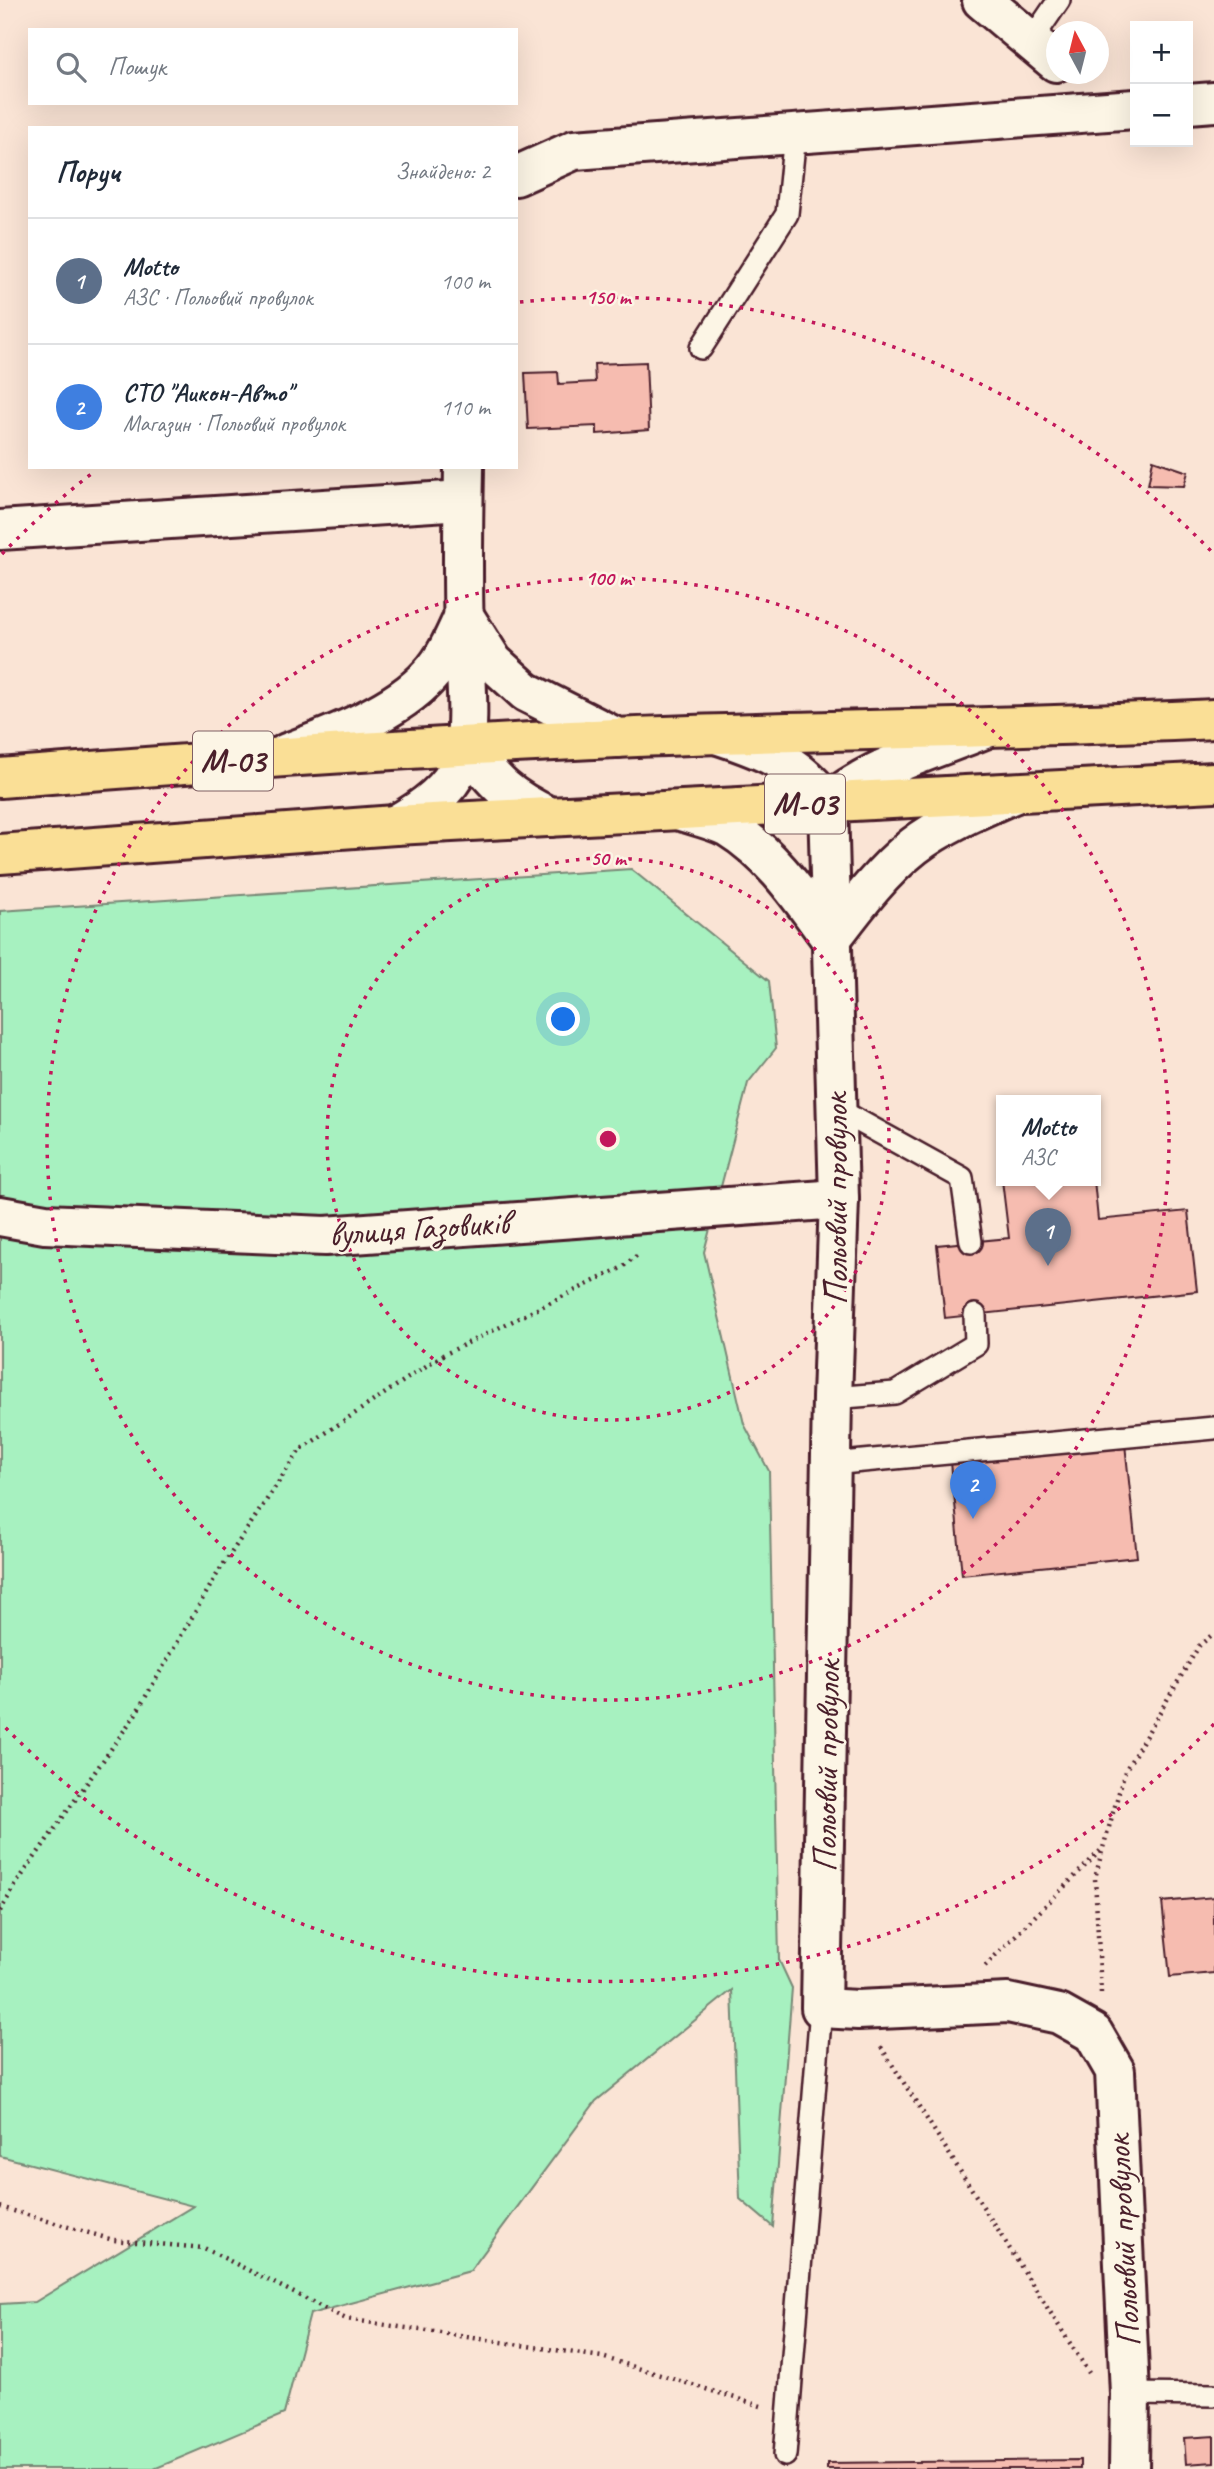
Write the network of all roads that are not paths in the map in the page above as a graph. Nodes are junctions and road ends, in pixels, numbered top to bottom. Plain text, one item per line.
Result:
1 (982, 0) edge
2 (1059, 0) edge
3 (1044, 51) edge
4 (1086, 84) edge
5 (1214, 102) edge
6 (1193, 104) edge
7 (1125, 109) edge
8 (795, 134) junction
9 (518, 175) edge
10 (701, 348) dead end
11 (463, 484) edge
12 (0, 530) edge
13 (464, 616) junction
14 (1214, 719) edge
15 (987, 728) junction
16 (719, 735) junction
17 (617, 738) junction
18 (467, 745) junction
19 (274, 758) junction
20 (0, 778) edge
21 (1214, 782) edge
22 (1015, 793) junction
23 (828, 803) junction
24 (681, 811) junction
25 (550, 817) junction
26 (395, 825) junction
27 (0, 854) edge
28 (831, 939) junction
29 (837, 1109) junction
30 (839, 1199) junction
31 (0, 1216) edge
32 (971, 1242) dead end
33 (975, 1315) dead end
34 (832, 1398) junction
35 (1214, 1428) edge
36 (831, 1465) junction
37 (840, 2009) junction
38 (1129, 2394) junction
39 (1214, 2395) edge
40 (785, 2455) dead end
41 (1129, 2469) edge

1 - 3 street
2 - 3 lane
4 - 7 street
5 - 6 street
7 - 8 street
8 - 9 street
8 - 10 lane
11 - 12 street
11 - 13 street
13 - 17 street
13 - 18 street
13 - 19 street
14 - 15 highway, М-03
15 - 16 highway, М-03
15 - 23 street
16 - 17 highway, М-03
16 - 23 street
17 - 18 highway, М-03
18 - 19 highway, М-03
18 - 25 street
18 - 26 street
19 - 20 highway, М-03
21 - 22 highway, М-03
22 - 23 highway, М-03
22 - 28 street
23 - 24 highway, М-03
23 - 28 street, Польовий провулок
24 - 25 highway, М-03
24 - 28 street
25 - 26 highway, М-03
26 - 27 highway, М-03
28 - 29 street, Польовий провулок
29 - 30 street, Польовий провулок
29 - 32 lane
30 - 31 street, вулиця Газовиків
30 - 34 street, Польовий провулок
33 - 34 lane
34 - 36 street, Польовий провулок
35 - 36 lane
36 - 37 street, Польовий провулок
37 - 38 street, Польовий провулок
37 - 40 lane
38 - 39 lane
38 - 41 street, Польовий провулок

